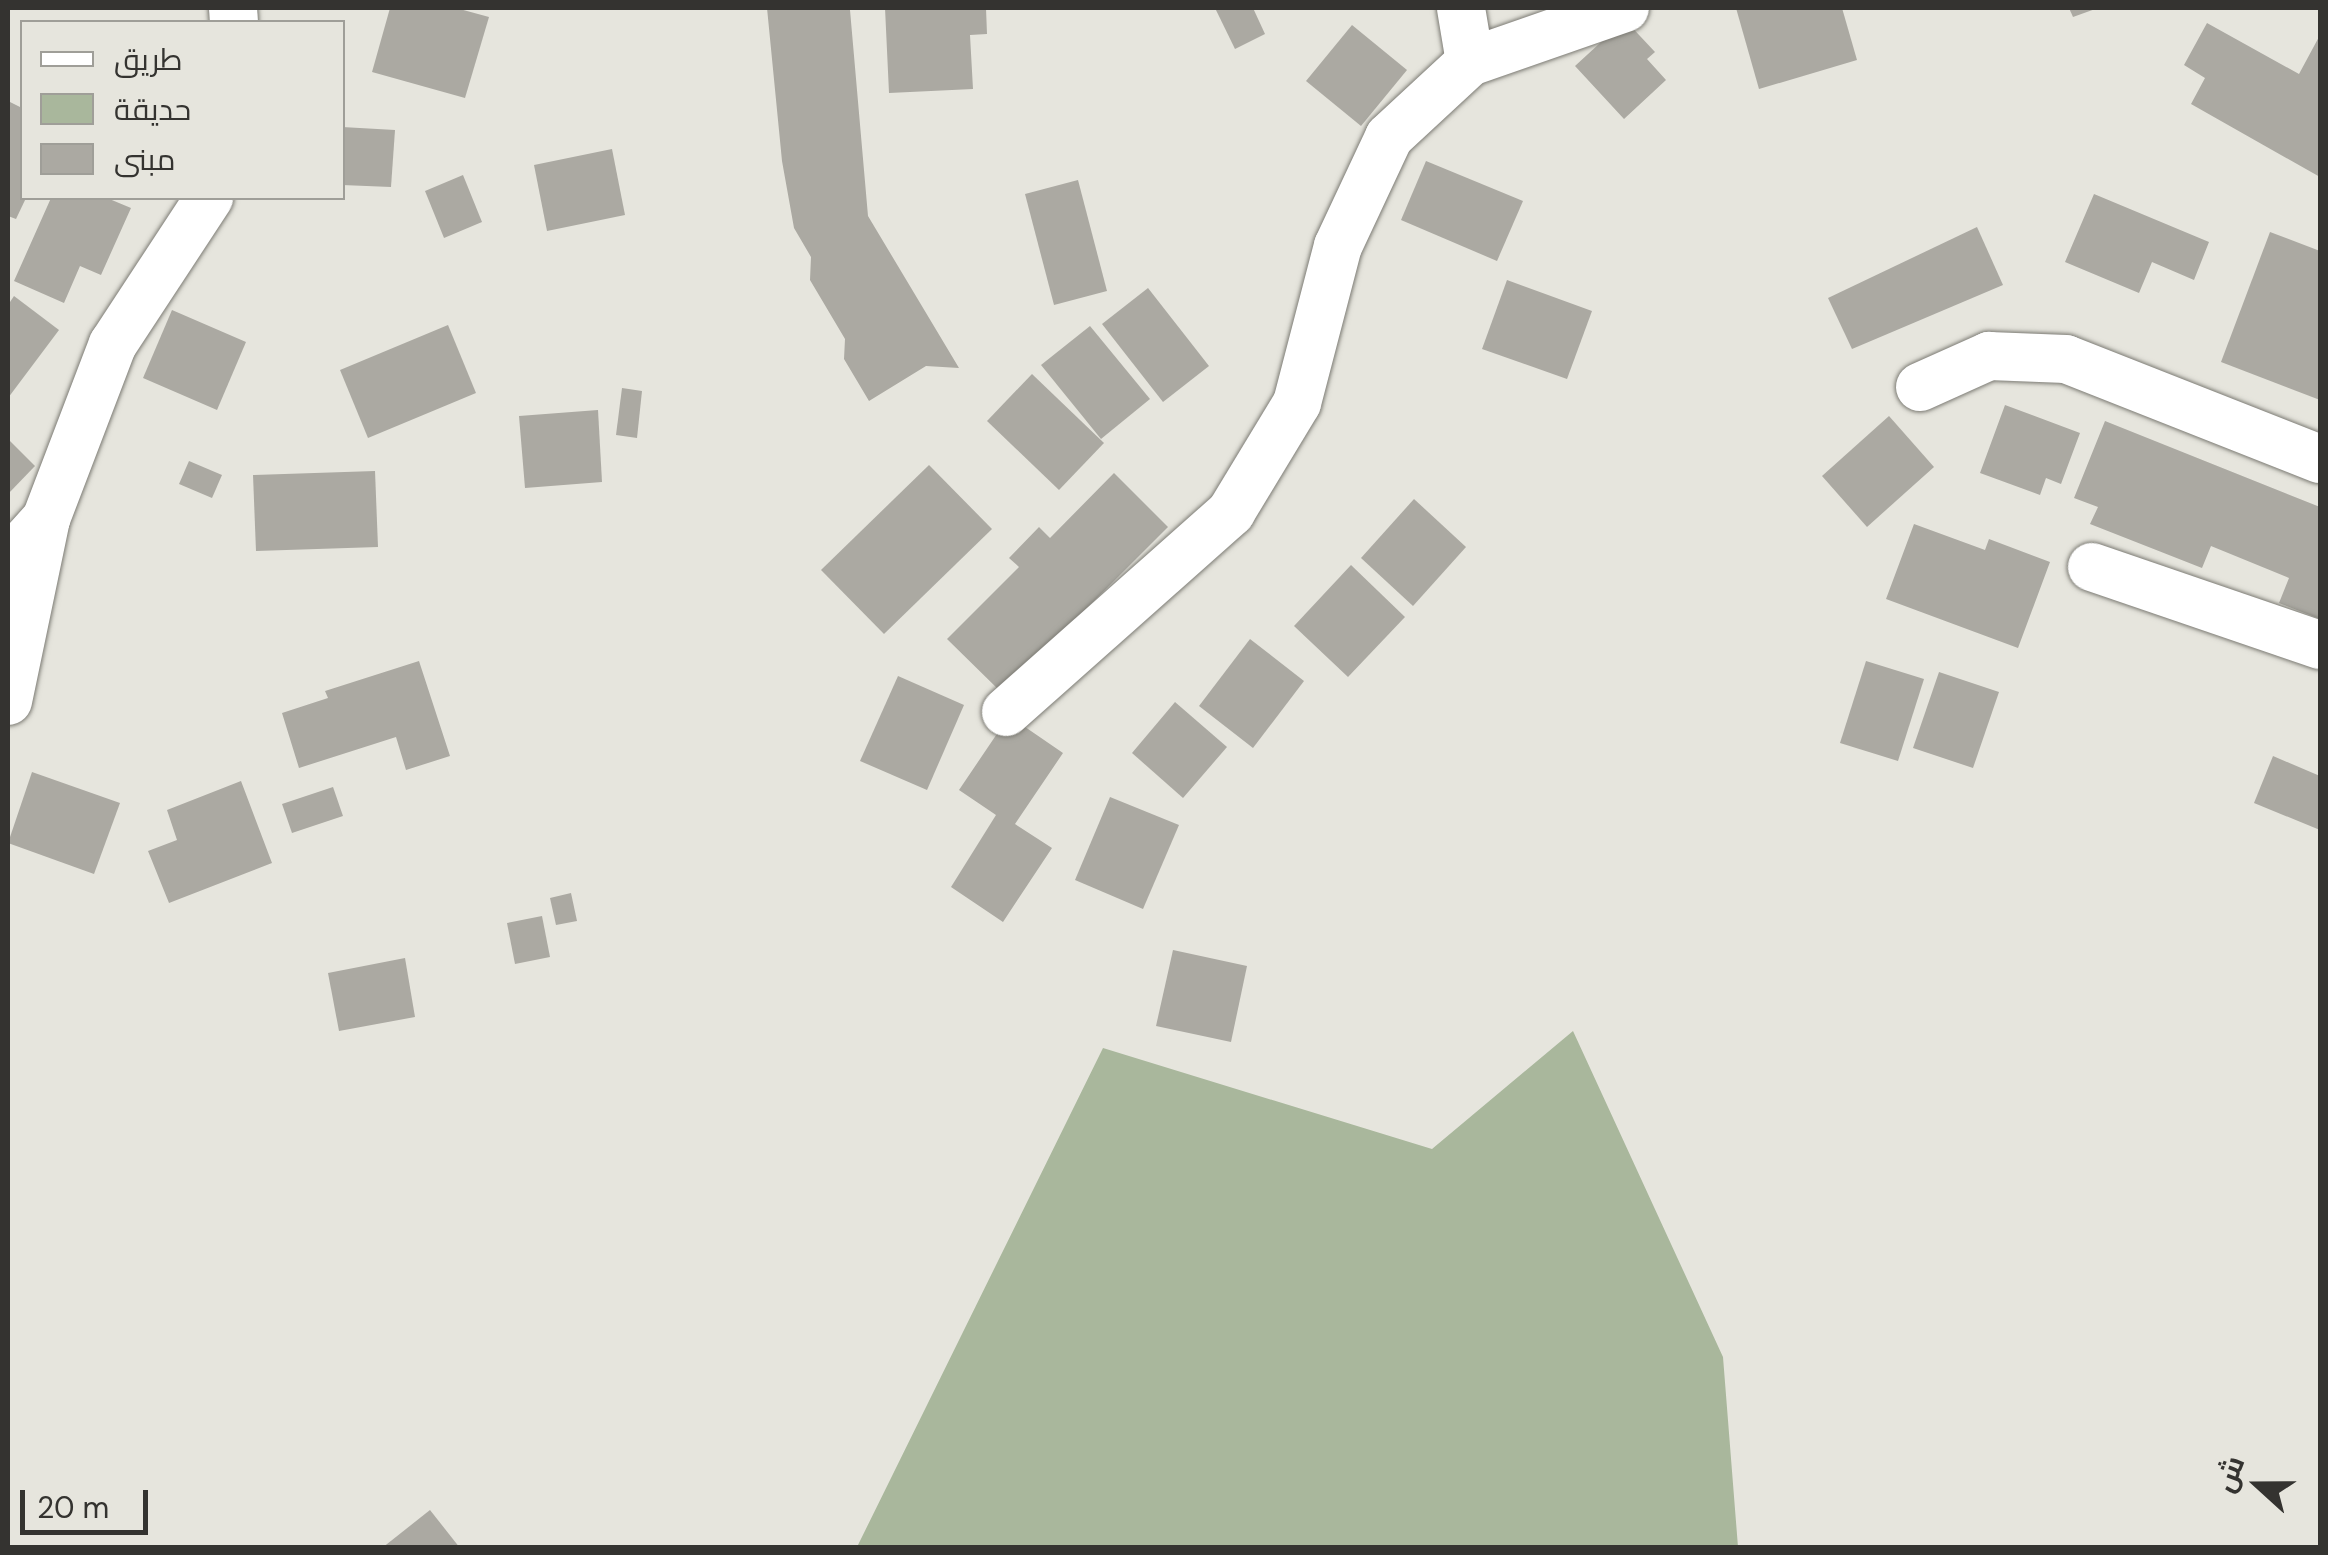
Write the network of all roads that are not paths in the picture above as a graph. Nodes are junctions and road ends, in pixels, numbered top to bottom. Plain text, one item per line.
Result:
1 (1461, 8) edge
2 (1626, 8) edge
3 (1470, 62) junction
4 (208, 200) edge
5 (1920, 388) dead end
6 (2320, 460) edge
7 (46, 520) junction
8 (8, 561) edge
9 (2092, 568) dead end
10 (2320, 645) edge
11 (8, 701) edge
12 (1006, 712) dead end

1 - 3 street
2 - 3 street
3 - 12 street
4 - 7 street
5 - 6 street
7 - 8 street
7 - 11 street
9 - 10 street

